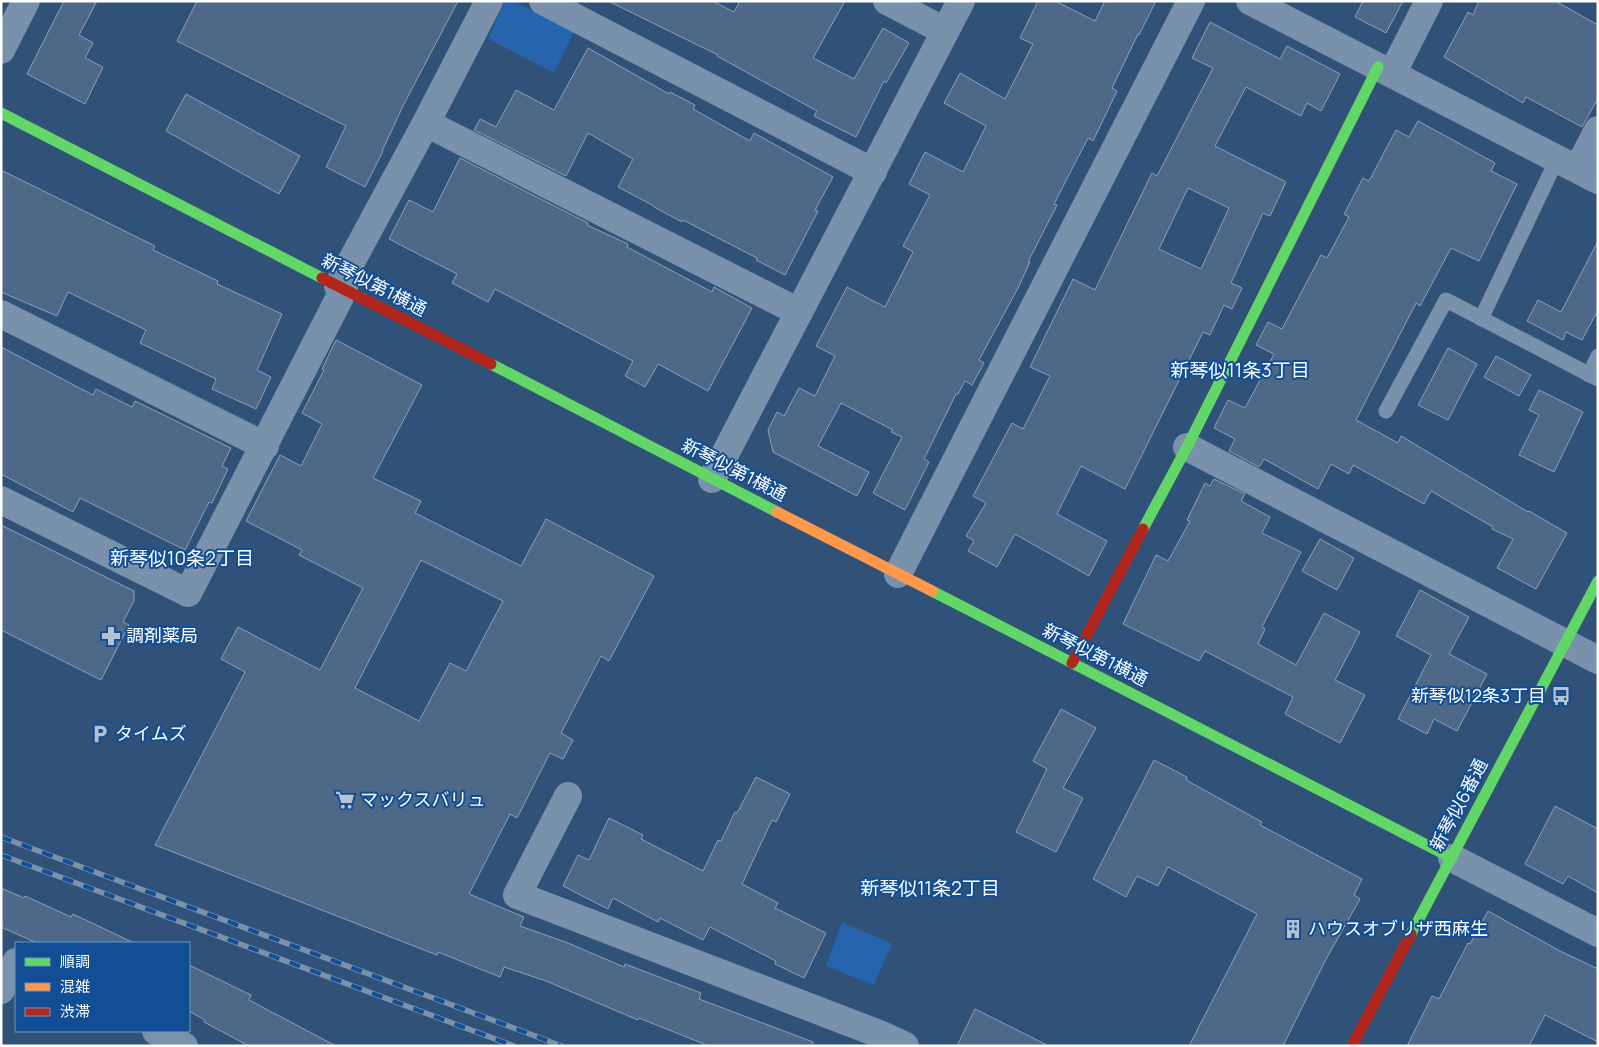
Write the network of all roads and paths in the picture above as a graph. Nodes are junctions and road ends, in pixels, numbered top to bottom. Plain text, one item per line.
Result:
1 (26, 1) edge
2 (489, 1) edge
3 (543, 1) edge
4 (887, 1) edge
5 (961, 1) edge
6 (1191, 1) edge
7 (1250, 1) edge
8 (1429, 1) edge
9 (945, 31) junction
10 (1, 50) edge
11 (1385, 70) junction
12 (1, 113) edge
13 (426, 123) junction
14 (1598, 130) edge
15 (1578, 169) edge
16 (873, 172) junction
17 (341, 288) junction
18 (799, 312) junction
19 (1, 314) edge
20 (1481, 319) junction
21 (1598, 356) edge
22 (1593, 377) edge
23 (1386, 411) dead end
24 (265, 446) junction
25 (1187, 448) junction
26 (712, 479) junction
27 (1, 500) edge
28 (898, 574) junction
29 (1598, 581) edge
30 (1565, 643) junction
31 (1598, 660) edge
32 (1072, 663) junction
33 (568, 796) dead end
34 (1452, 858) junction
35 (1598, 933) edge
36 (15, 964) edge
37 (1, 990) edge
38 (158, 1032) edge
39 (184, 1046) edge
40 (904, 1046) edge
41 (1352, 1046) edge

1 - 10 street
2 - 13 street
3 - 16 street
4 - 9 street
5 - 9 street
6 - 28 street
7 - 11 street
8 - 11 street
9 - 16 street
11 - 15 street
11 - 25 street
12 - 17 street, 新琴似第1横通
13 - 17 street
13 - 18 street
14 - 15 street
15 - 20 lane
16 - 18 street
17 - 24 street
17 - 26 street, 新琴似第1横通
18 - 26 street
19 - 24 street
20 - 22 lane
20 - 23 lane
21 - 22 lane
24 - 27 street
25 - 30 street
25 - 32 street
26 - 28 street, 新琴似第1横通
28 - 32 street, 新琴似第1横通
29 - 30 street, 新琴似6番通
30 - 31 street
30 - 34 street, 新琴似6番通
32 - 34 street, 新琴似第1横通
33 - 40 street
34 - 35 street
34 - 41 street, 新琴似6番通
36 - 37 street
38 - 39 street

